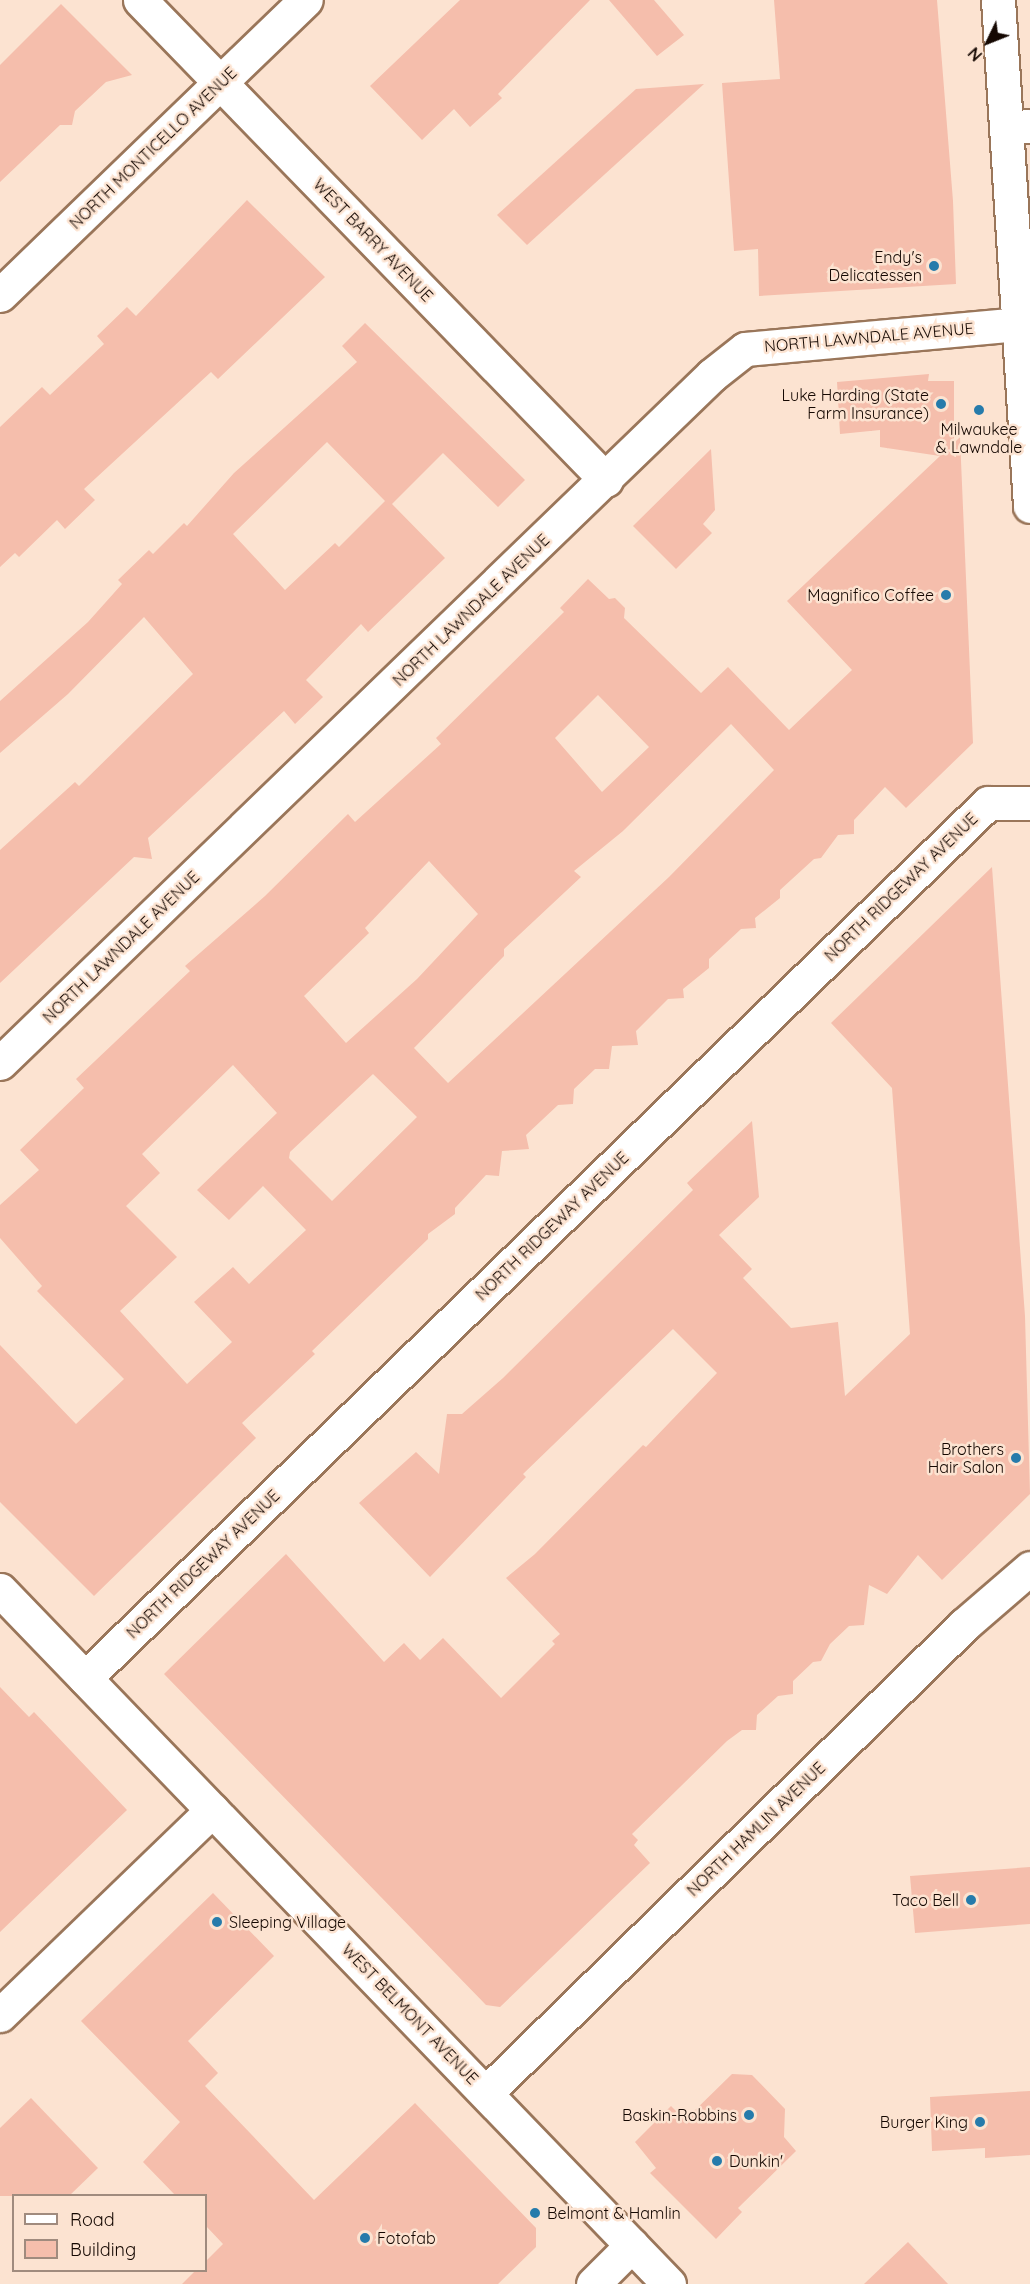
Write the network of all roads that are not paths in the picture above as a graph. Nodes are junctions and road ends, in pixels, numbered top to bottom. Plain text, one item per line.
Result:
1 (141, 0) edge
2 (306, 0) edge
3 (998, 0) edge
4 (220, 83) junction
5 (1018, 127) edge
6 (0, 295) edge
7 (1018, 324) junction
8 (606, 480) junction
9 (1030, 506) edge
10 (1030, 803) edge
11 (0, 1064) edge
12 (1030, 1568) edge
13 (0, 1590) edge
14 (85, 1678) junction
15 (212, 1810) junction
16 (0, 2015) edge
17 (486, 2093) junction
18 (632, 2246) junction
19 (593, 2284) edge
20 (669, 2284) edge

1 - 4 street, WEST BARRY AVENUE
2 - 4 street, NORTH MONTICELLO AVENUE
3 - 5 street
4 - 6 street, NORTH MONTICELLO AVENUE
4 - 8 street, WEST BARRY AVENUE
5 - 7 street
7 - 8 street, NORTH LAWNDALE AVENUE
7 - 9 street
8 - 11 street, NORTH LAWNDALE AVENUE
10 - 14 street, NORTH RIDGEWAY AVENUE
12 - 17 street, NORTH HAMLIN AVENUE
13 - 14 street, WEST BELMONT AVENUE
14 - 15 street, WEST BELMONT AVENUE
15 - 16 street
15 - 17 street, WEST BELMONT AVENUE
17 - 18 street, WEST BELMONT AVENUE
18 - 19 street
18 - 20 street, WEST BELMONT AVENUE

